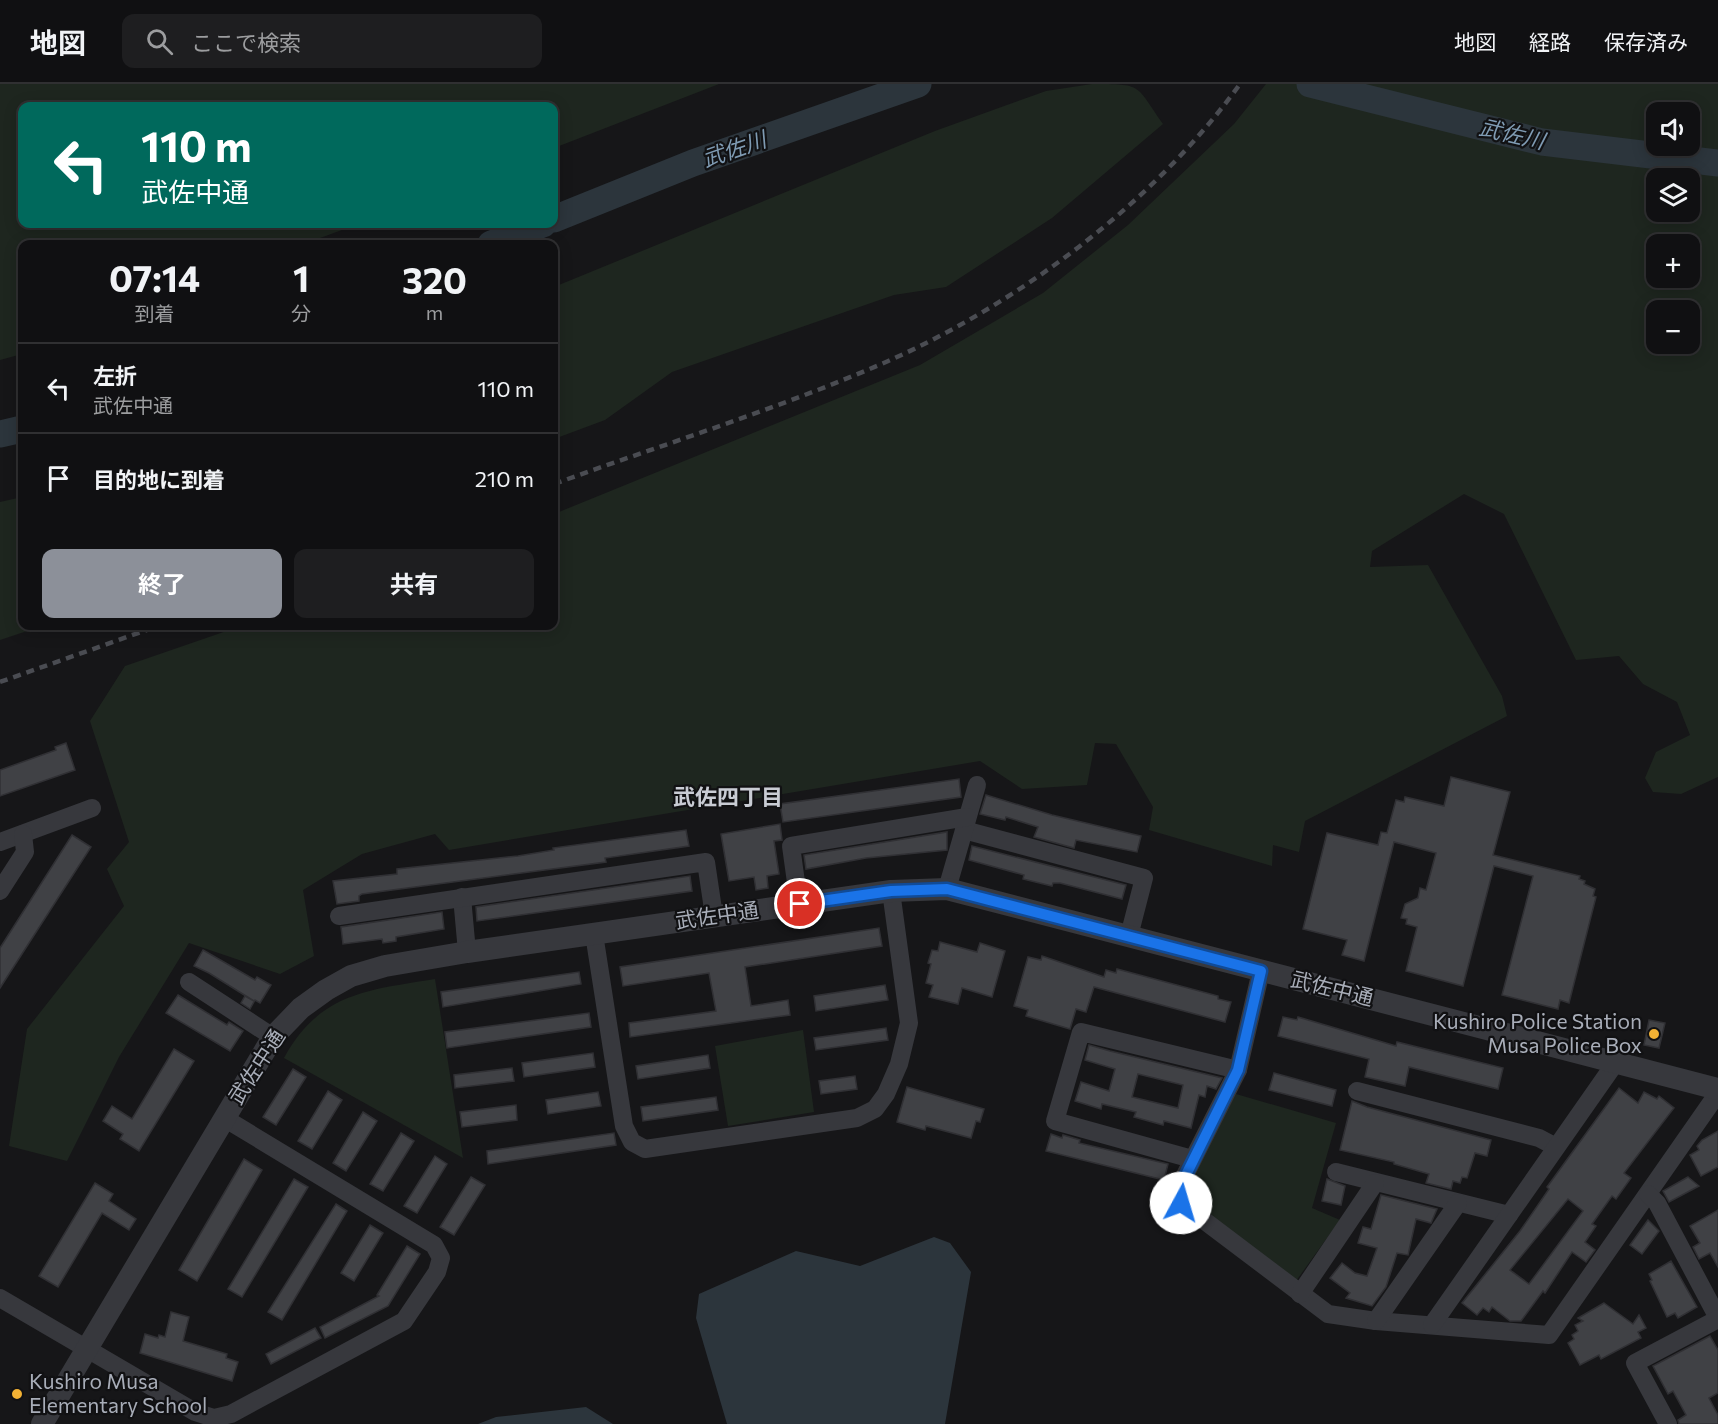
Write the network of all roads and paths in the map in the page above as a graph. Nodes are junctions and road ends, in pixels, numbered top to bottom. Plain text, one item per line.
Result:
1 (976, 785) dead end
2 (92, 808) dead end
3 (965, 824) junction
4 (23, 834) junction
5 (0, 842) edge
6 (947, 889) junction
7 (0, 891) edge
8 (891, 891) junction
9 (462, 897) junction
10 (800, 904) junction
11 (339, 916) dead end
12 (714, 916) junction
13 (594, 934) junction
14 (1128, 936) junction
15 (467, 952) junction
16 (1261, 971) junction
17 (189, 982) dead end
18 (273, 1037) junction
19 (1616, 1062) junction
20 (1238, 1070) junction
21 (1357, 1091) dead end
22 (1717, 1098) edge
23 (224, 1118) junction
24 (1556, 1147) junction
25 (1192, 1159) junction
26 (1336, 1172) dead end
27 (1375, 1183) junction
28 (1648, 1194) junction
29 (1458, 1203) junction
30 (1509, 1215) junction
31 (1300, 1294) junction
32 (0, 1298) edge
33 (1718, 1319) edge
34 (1376, 1321) junction
35 (1432, 1325) junction
36 (87, 1348) junction
37 (42, 1424) edge
38 (1668, 1424) edge

1 - 3 street
2 - 4 street
3 - 6 street
3 - 10 street
3 - 14 street
4 - 5 street
4 - 7 street
6 - 8 street, 武佐中通
6 - 14 street, 武佐中通
8 - 10 street, 武佐中通
8 - 13 street
9 - 11 street
9 - 12 street
9 - 15 street
10 - 12 street, 武佐中通
12 - 13 street, 武佐中通
13 - 15 street, 武佐中通
14 - 16 street, 武佐中通
15 - 18 street, 武佐中通
16 - 19 street, 武佐中通
16 - 20 street
17 - 18 street
18 - 23 street, 武佐中通
19 - 22 street, 武佐中通
19 - 24 street
20 - 25 street
20 - 25 street
21 - 24 street
22 - 28 street
23 - 36 street, 武佐中通
23 - 36 street
24 - 30 street
25 - 31 street
26 - 27 street
27 - 29 street
27 - 31 street
28 - 33 street
28 - 35 street
29 - 30 street
29 - 34 street
30 - 35 street
31 - 34 street
32 - 36 street
33 - 38 street
34 - 35 street
36 - 37 street, 武佐中通

